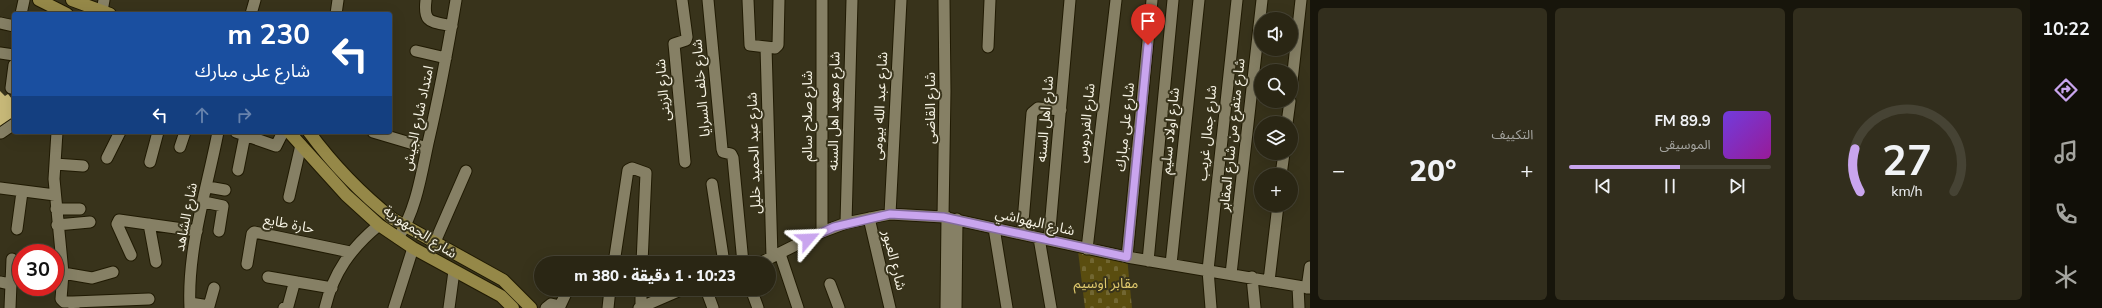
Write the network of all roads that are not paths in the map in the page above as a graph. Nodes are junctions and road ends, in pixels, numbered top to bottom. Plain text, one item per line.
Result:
1 (24, 0) edge
2 (39, 0) edge
3 (72, 0) edge
4 (255, 0) edge
5 (338, 0) edge
6 (426, 0) edge
7 (456, 0) edge
8 (682, 0) edge
9 (708, 0) edge
10 (748, 0) edge
11 (779, 0) edge
12 (822, 0) edge
13 (852, 0) edge
14 (901, 0) edge
15 (944, 0) edge
16 (990, 0) edge
17 (1070, 0) edge
18 (1116, 0) edge
19 (1152, 0) edge
20 (1173, 0) edge
21 (1199, 0) edge
22 (1237, 0) edge
23 (1262, 0) edge
24 (1301, 0) edge
25 (105, 8) edge
26 (21, 12) edge
27 (63, 12) edge
28 (252, 12) edge
29 (336, 12) edge
30 (0, 23) edge
31 (12, 26) edge
32 (452, 26) junction
33 (766, 47) junction
34 (988, 47) dead end
35 (416, 51) dead end
36 (0, 53) edge
37 (12, 55) edge
38 (446, 58) junction
39 (1294, 64) edge
40 (12, 73) edge
41 (8, 88) edge
42 (1061, 110) junction
43 (12, 125) edge
44 (1, 133) edge
45 (57, 134) edge
46 (119, 134) edge
47 (157, 134) edge
48 (184, 134) edge
49 (218, 134) edge
50 (240, 134) edge
51 (283, 134) edge
52 (291, 134) edge
53 (312, 134) edge
54 (380, 134) edge
55 (301, 145) junction
56 (180, 147) dead end
57 (427, 148) junction
58 (107, 158) dead end
59 (150, 162) dead end
60 (685, 162) dead end
61 (55, 164) junction
62 (83, 166) dead end
63 (238, 170) dead end
64 (466, 171) dead end
65 (712, 184) dead end
66 (208, 187) junction
67 (0, 188) edge
68 (225, 190) dead end
69 (22, 192) junction
70 (55, 195) junction
71 (290, 197) dead end
72 (204, 202) junction
73 (56, 209) junction
74 (80, 209) dead end
75 (1277, 212) edge
76 (890, 214) junction
77 (869, 218) junction
78 (949, 218) junction
79 (90, 222) dead end
80 (846, 223) junction
81 (149, 224) junction
82 (58, 225) junction
83 (379, 225) junction
84 (406, 226) junction
85 (994, 228) junction
86 (17, 229) dead end
87 (197, 231) junction
88 (219, 231) dead end
89 (822, 232) junction
90 (1022, 234) junction
91 (398, 238) junction
92 (1044, 239) junction
93 (436, 242) junction
94 (59, 244) edge
95 (413, 248) junction
96 (1087, 249) junction
97 (350, 252) junction
98 (776, 255) junction
99 (131, 256) dead end
100 (615, 256) edge
101 (642, 256) edge
102 (723, 256) edge
103 (742, 256) edge
104 (1127, 257) junction
105 (12, 259) dead end
106 (1148, 261) junction
107 (156, 262) dead end
108 (247, 264) dead end
109 (1171, 264) junction
110 (1310, 267) edge
111 (1208, 270) junction
112 (454, 271) junction
113 (113, 272) dead end
114 (1231, 274) junction
115 (64, 275) edge
116 (268, 277) dead end
117 (1252, 277) junction
118 (1269, 280) junction
119 (297, 282) junction
120 (5, 283) edge
121 (830, 284) dead end
122 (1305, 287) edge
123 (214, 288) dead end
124 (332, 288) junction
125 (61, 296) edge
126 (565, 296) edge
127 (609, 296) edge
128 (641, 296) edge
129 (667, 296) edge
130 (709, 296) edge
131 (754, 296) edge
132 (149, 299) dead end
133 (73, 305) edge
134 (190, 306) edge
135 (10, 308) edge
136 (284, 308) edge
137 (325, 308) edge
138 (394, 308) edge
139 (449, 308) edge
140 (513, 308) edge
141 (531, 308) edge
142 (546, 308) edge
143 (608, 308) edge
144 (640, 308) edge
145 (713, 308) edge
146 (758, 308) edge
147 (798, 308) edge
148 (839, 308) edge
149 (890, 308) edge
150 (946, 308) edge
151 (956, 308) edge
152 (1007, 308) edge
153 (1051, 308) edge
154 (1211, 308) edge
155 (1254, 308) edge
156 (1299, 308) edge

1 - 26 street
2 - 27 street
3 - 25 street
4 - 28 street
5 - 29 street
6 - 32 street
7 - 32 street, امتداد شارع الجيش
8 - 60 street, شارع الزينى
9 - 103 street, شارع خلف السرايا
10 - 33 street
11 - 33 street
12 - 89 street, شارع صلاح سالم
13 - 80 street, شارع معهد اهل السنه
14 - 76 street, شارع عبد الله بيومى
15 - 78 street, شارع القاضى
16 - 34 street
17 - 42 street, شارع اهل السنه
18 - 96 street, شارع الفردوس
19 - 104 street, شارع على مبارك
20 - 106 street
21 - 109 street, شارع اولاد سليم
22 - 111 street, شارع جمال غريب
23 - 114 street, شارع متفرع من شارع المقابر
24 - 39 street
30 - 31 street
32 - 38 street, امتداد شارع الجيش
33 - 98 street, شارع عبد الحميد خليل
35 - 38 street
36 - 37 street
38 - 57 street, امتداد شارع الجيش
40 - 41 street
42 - 90 street
42 - 92 street, شارع اهل السنه
43 - 44 street
45 - 61 street
46 - 58 street
47 - 59 street
48 - 56 street
49 - 66 street, شارع الشاهد
50 - 51 street
50 - 63 street
52 - 55 street, شارع الجمهورية
53 - 84 street, شارع الجمهورية
54 - 57 street
55 - 71 street
55 - 83 street, شارع الجمهورية
57 - 84 street, امتداد شارع الجيش
61 - 62 street
61 - 70 street
64 - 93 street
65 - 102 street
66 - 68 street
66 - 72 street, شارع الشاهد
67 - 69 street
69 - 70 street
69 - 86 street
70 - 73 street
72 - 87 street, شارع الشاهد
72 - 88 street
73 - 74 street
73 - 82 street
75 - 118 street
76 - 77 street, شارع البهواشي
76 - 78 street, شارع البهواشي
77 - 80 street, شارع البهواشي
77 - 149 street, شارع العبور
78 - 85 street, شارع البهواشي
78 - 150 street
78 - 151 street
79 - 82 street
80 - 89 street, شارع البهواشي
81 - 87 street
81 - 99 street
81 - 107 street
82 - 94 street
83 - 91 street, شارع الجمهورية
83 - 97 street
84 - 91 street, امتداد شارع الجيش
84 - 93 street, شارع الجمهورية
85 - 90 street, شارع البهواشي
85 - 152 street
87 - 134 street, شارع الشاهد
89 - 98 street, شارع البهواشي
90 - 92 street, شارع البهواشي
91 - 95 street, شارع الجمهورية
92 - 96 street, شارع البهواشي
92 - 153 street, شارع اهل السنه
93 - 141 street, شارع الجمهورية
95 - 112 street, شارع الجمهورية
95 - 138 street
96 - 104 street, شارع البهواشي
97 - 108 street, حارة طايع
97 - 124 street
98 - 147 street, شارع عبد الحميد خليل
100 - 101 street
104 - 106 street, شارع البهواشي
105 - 120 street
106 - 109 street, شارع البهواشي
109 - 111 street, شارع البهواشي
110 - 122 street
111 - 114 street, شارع البهواشي
111 - 154 street, شارع جمال غريب
112 - 139 street
112 - 140 street, شارع الجمهورية
113 - 115 street
114 - 117 street, شارع البهواشي
116 - 119 street
117 - 118 street, شارع البهواشي
117 - 155 street
118 - 122 street, شارع البهواشي
119 - 124 street
119 - 136 street
120 - 135 street
121 - 148 street
122 - 156 street
123 - 134 street
124 - 137 street
125 - 133 street
126 - 142 street
127 - 143 street
128 - 144 street
129 - 144 street
130 - 145 street
131 - 146 street
132 - 133 street

